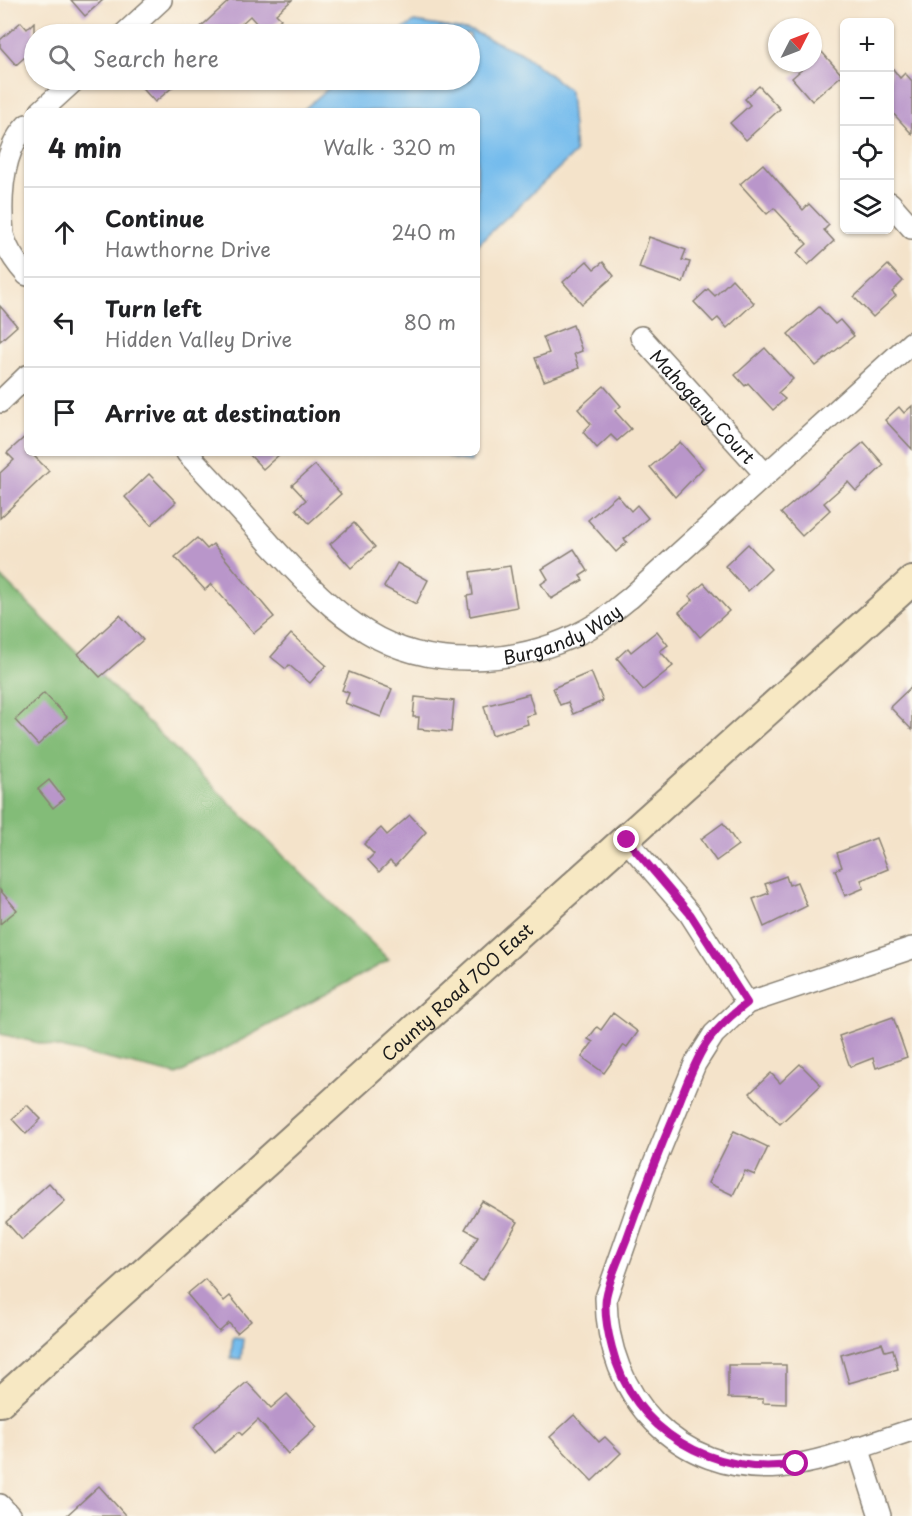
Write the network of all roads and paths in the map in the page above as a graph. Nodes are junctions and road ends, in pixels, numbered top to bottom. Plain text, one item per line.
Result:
1 (161, 0) edge
2 (135, 24) edge
3 (64, 90) edge
4 (43, 108) edge
5 (24, 127) edge
6 (894, 208) edge
7 (912, 228) edge
8 (24, 271) edge
9 (641, 337) dead end
10 (912, 342) edge
11 (24, 379) edge
12 (0, 402) edge
13 (190, 456) edge
14 (765, 474) junction
15 (912, 581) edge
16 (627, 840) junction
17 (912, 948) edge
18 (747, 1003) junction
19 (0, 1402) edge
20 (912, 1430) edge
21 (858, 1447) junction
22 (0, 1505) edge
23 (10, 1516) edge
24 (880, 1516) edge

1 - 2 street
3 - 4 street
5 - 8 street
6 - 7 street
9 - 14 street, Mahogany Court
10 - 14 street, Burgandy Way
11 - 12 street
13 - 14 street, Burgandy Way
15 - 16 main road, County Road 700 East
16 - 18 street
16 - 19 main road, County Road 700 East
17 - 18 street
18 - 21 street
20 - 21 street
21 - 24 street
22 - 23 street

